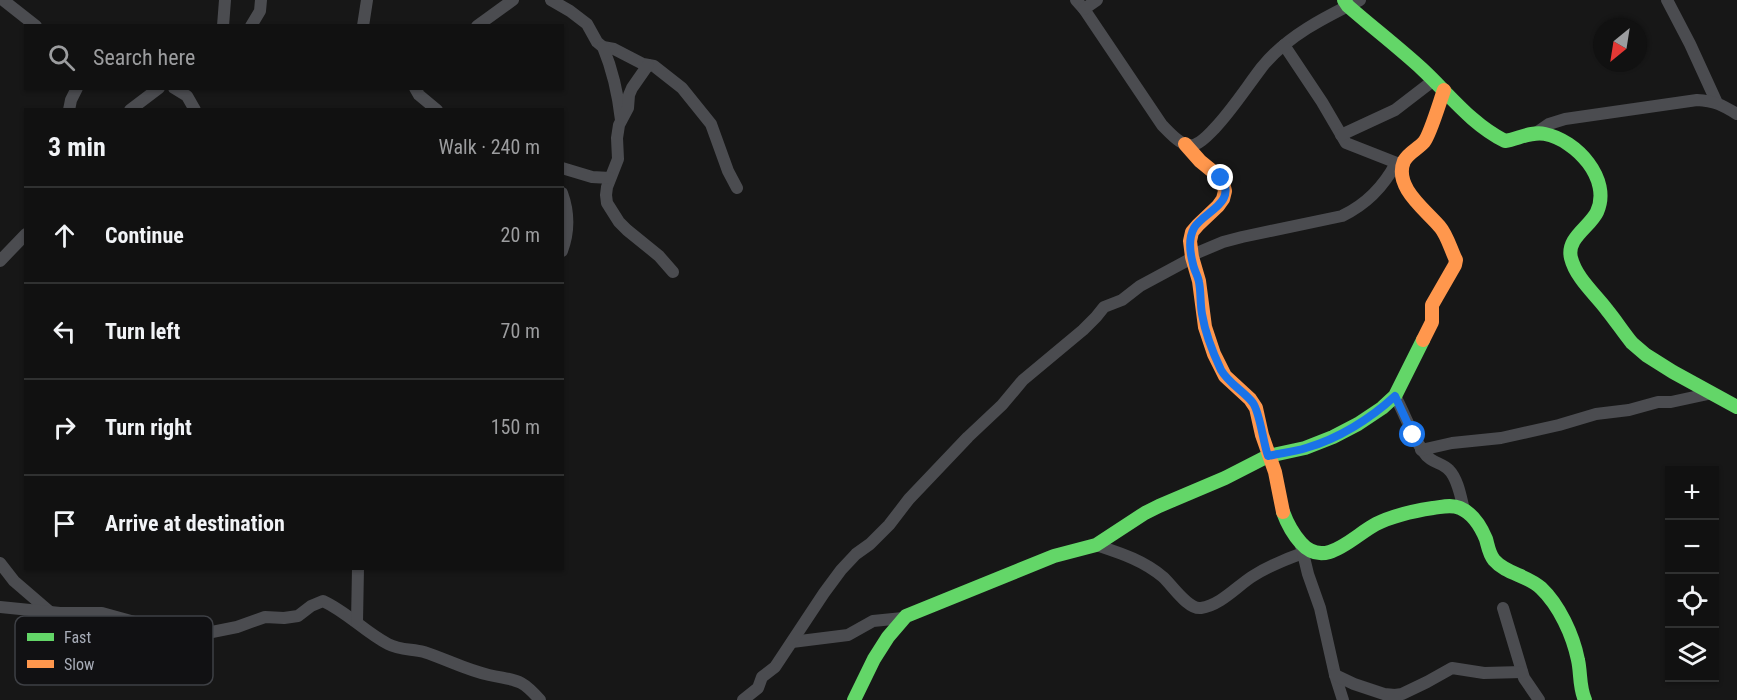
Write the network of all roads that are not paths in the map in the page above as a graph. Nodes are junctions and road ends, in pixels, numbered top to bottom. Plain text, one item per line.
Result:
1 (3, 0) edge
2 (225, 0) edge
3 (261, 0) edge
4 (367, 0) edge
5 (513, 0) edge
6 (551, 0) edge
7 (1097, 0) edge
8 (1667, 0) edge
9 (1351, 2) edge
10 (1080, 5) edge
11 (33, 24) edge
12 (224, 24) edge
13 (252, 24) edge
14 (363, 24) edge
15 (480, 24) edge
16 (1284, 45) junction
17 (603, 47) junction
18 (648, 65) junction
19 (1439, 85) junction
20 (76, 90) edge
21 (156, 90) edge
22 (177, 90) edge
23 (417, 90) edge
24 (1717, 103) junction
25 (69, 108) edge
26 (133, 108) edge
27 (194, 108) edge
28 (435, 108) edge
29 (1737, 114) edge
30 (621, 120) junction
31 (1536, 133) junction
32 (1341, 135) junction
33 (1185, 144) junction
34 (1399, 165) junction
35 (564, 169) edge
36 (610, 178) junction
37 (737, 188) dead end
38 (564, 198) edge
39 (24, 236) edge
40 (564, 246) edge
41 (1192, 256) junction
42 (0, 261) edge
43 (672, 272) dead end
44 (1708, 394) junction
45 (1395, 396) junction
46 (1737, 407) edge
47 (1421, 450) junction
48 (1268, 456) junction
49 (1464, 510) junction
50 (1096, 545) junction
51 (1302, 547) junction
52 (0, 563) edge
53 (358, 570) edge
54 (0, 607) edge
55 (1503, 608) dead end
56 (50, 612) junction
57 (113, 616) edge
58 (903, 618) junction
59 (357, 622) junction
60 (213, 632) edge
61 (792, 642) junction
62 (1522, 672) junction
63 (1335, 675) junction
64 (540, 700) edge
65 (743, 700) edge
66 (854, 700) edge
67 (1343, 700) edge
68 (1539, 700) edge
69 (1585, 700) edge

1 - 11 street
2 - 12 street
3 - 13 street
4 - 14 street
5 - 15 street
6 - 17 street
7 - 10 street
8 - 24 street
9 - 16 street
9 - 19 street
10 - 33 street
16 - 32 street
16 - 33 street
17 - 18 street
17 - 30 street
18 - 30 street
18 - 37 street
19 - 31 street
19 - 32 street
19 - 34 street
20 - 25 street
21 - 26 street
22 - 27 street
23 - 28 street
24 - 29 street
24 - 31 street
30 - 36 street
31 - 44 street
32 - 34 street
33 - 41 street
34 - 41 street
34 - 45 street
35 - 36 street
36 - 43 street
38 - 40 street
39 - 42 street
41 - 48 street
41 - 61 street
44 - 46 street
44 - 47 street
45 - 47 street
45 - 48 street
47 - 49 street
48 - 50 street
48 - 51 street
49 - 51 street
49 - 69 street
50 - 51 street
50 - 58 street
51 - 63 street
52 - 56 street
53 - 59 street
54 - 56 street
55 - 62 street
56 - 57 street
58 - 61 street
58 - 66 street
59 - 60 street
59 - 64 street
61 - 65 street
62 - 63 street
62 - 68 street
63 - 67 street

